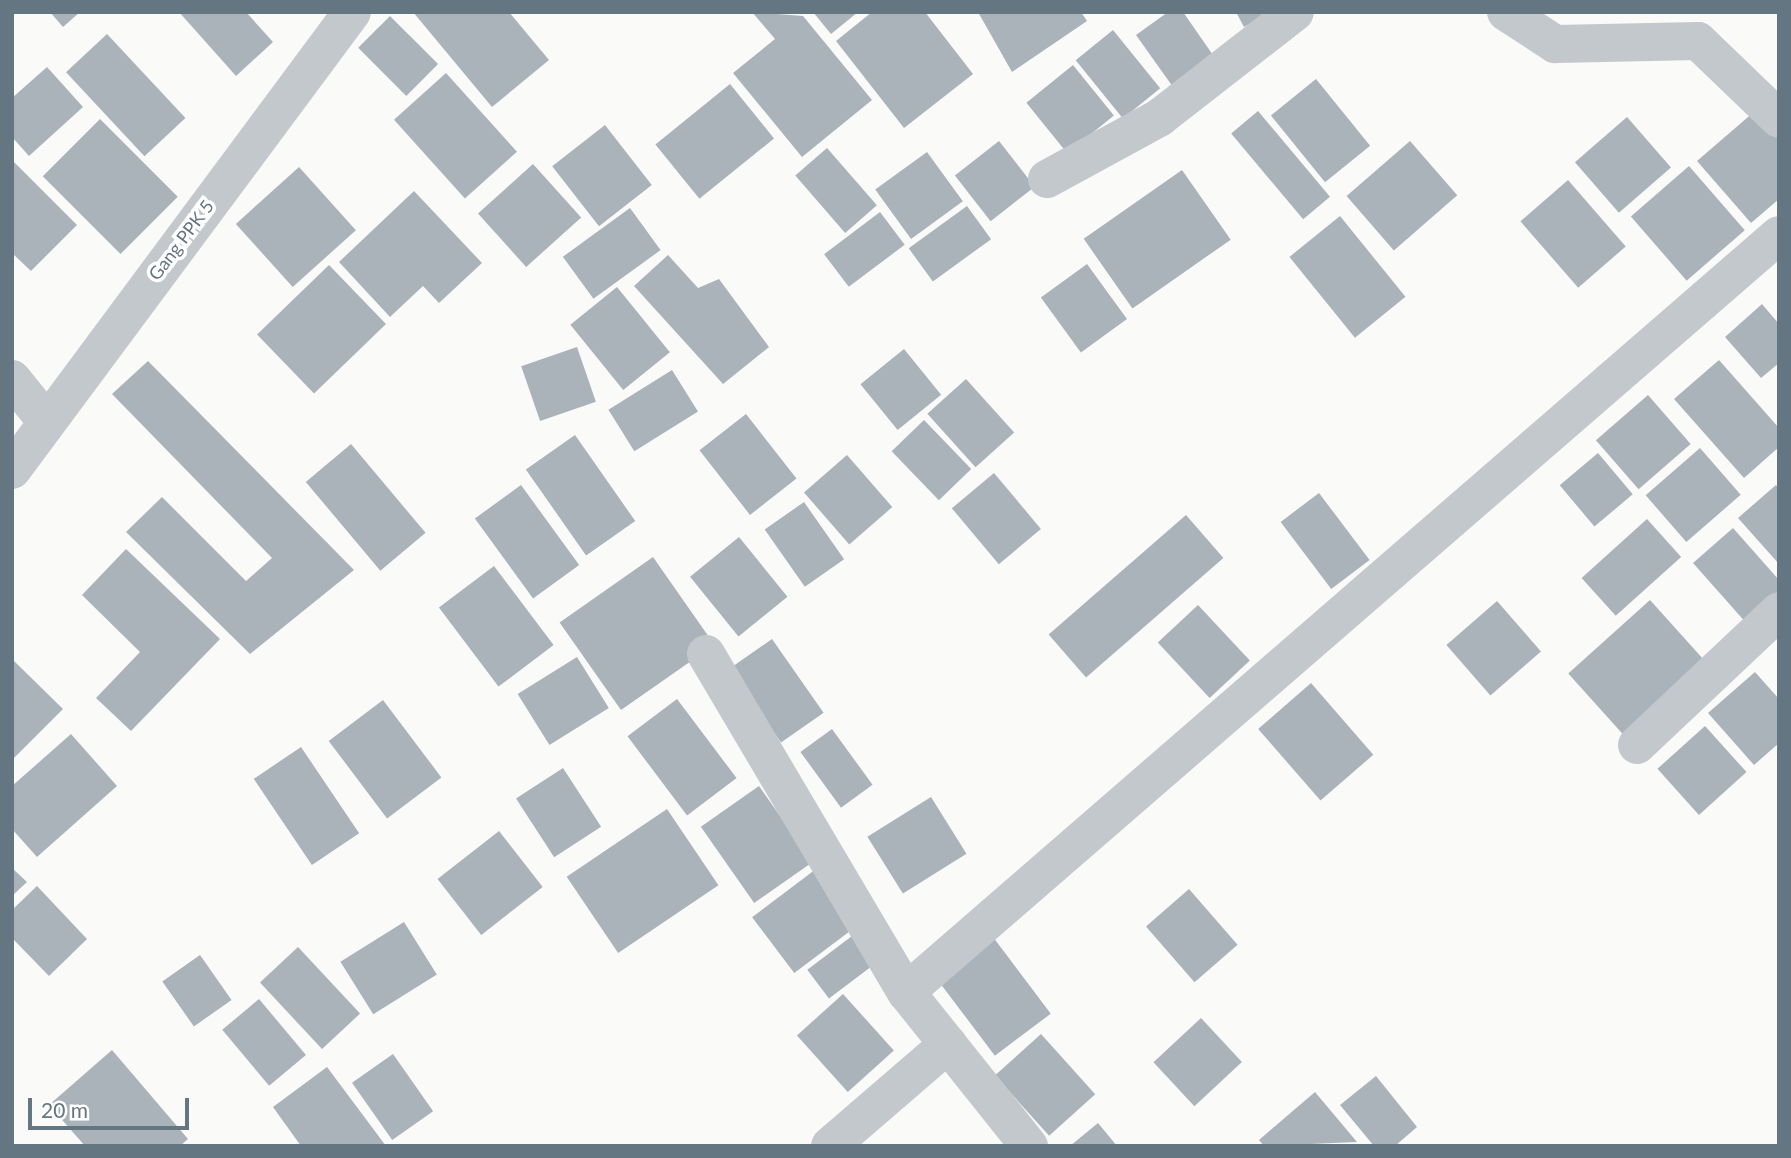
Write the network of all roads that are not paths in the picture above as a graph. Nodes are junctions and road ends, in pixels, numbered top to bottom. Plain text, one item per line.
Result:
1 (352, 12) edge
2 (1295, 12) edge
3 (1506, 12) edge
4 (1779, 119) edge
5 (1047, 179) dead end
6 (1779, 234) edge
7 (12, 379) edge
8 (46, 421) junction
9 (12, 470) edge
10 (1779, 611) edge
11 (706, 654) dead end
12 (1637, 745) dead end
13 (906, 992) junction
14 (948, 1044) junction
15 (830, 1146) edge
16 (1029, 1146) edge

1 - 8 street, Gang PPK 5
2 - 5 street
3 - 4 street
6 - 13 street
7 - 8 street
8 - 9 street, Gang PPK 5
10 - 12 street
11 - 13 street
13 - 14 street
14 - 15 street
14 - 16 street

